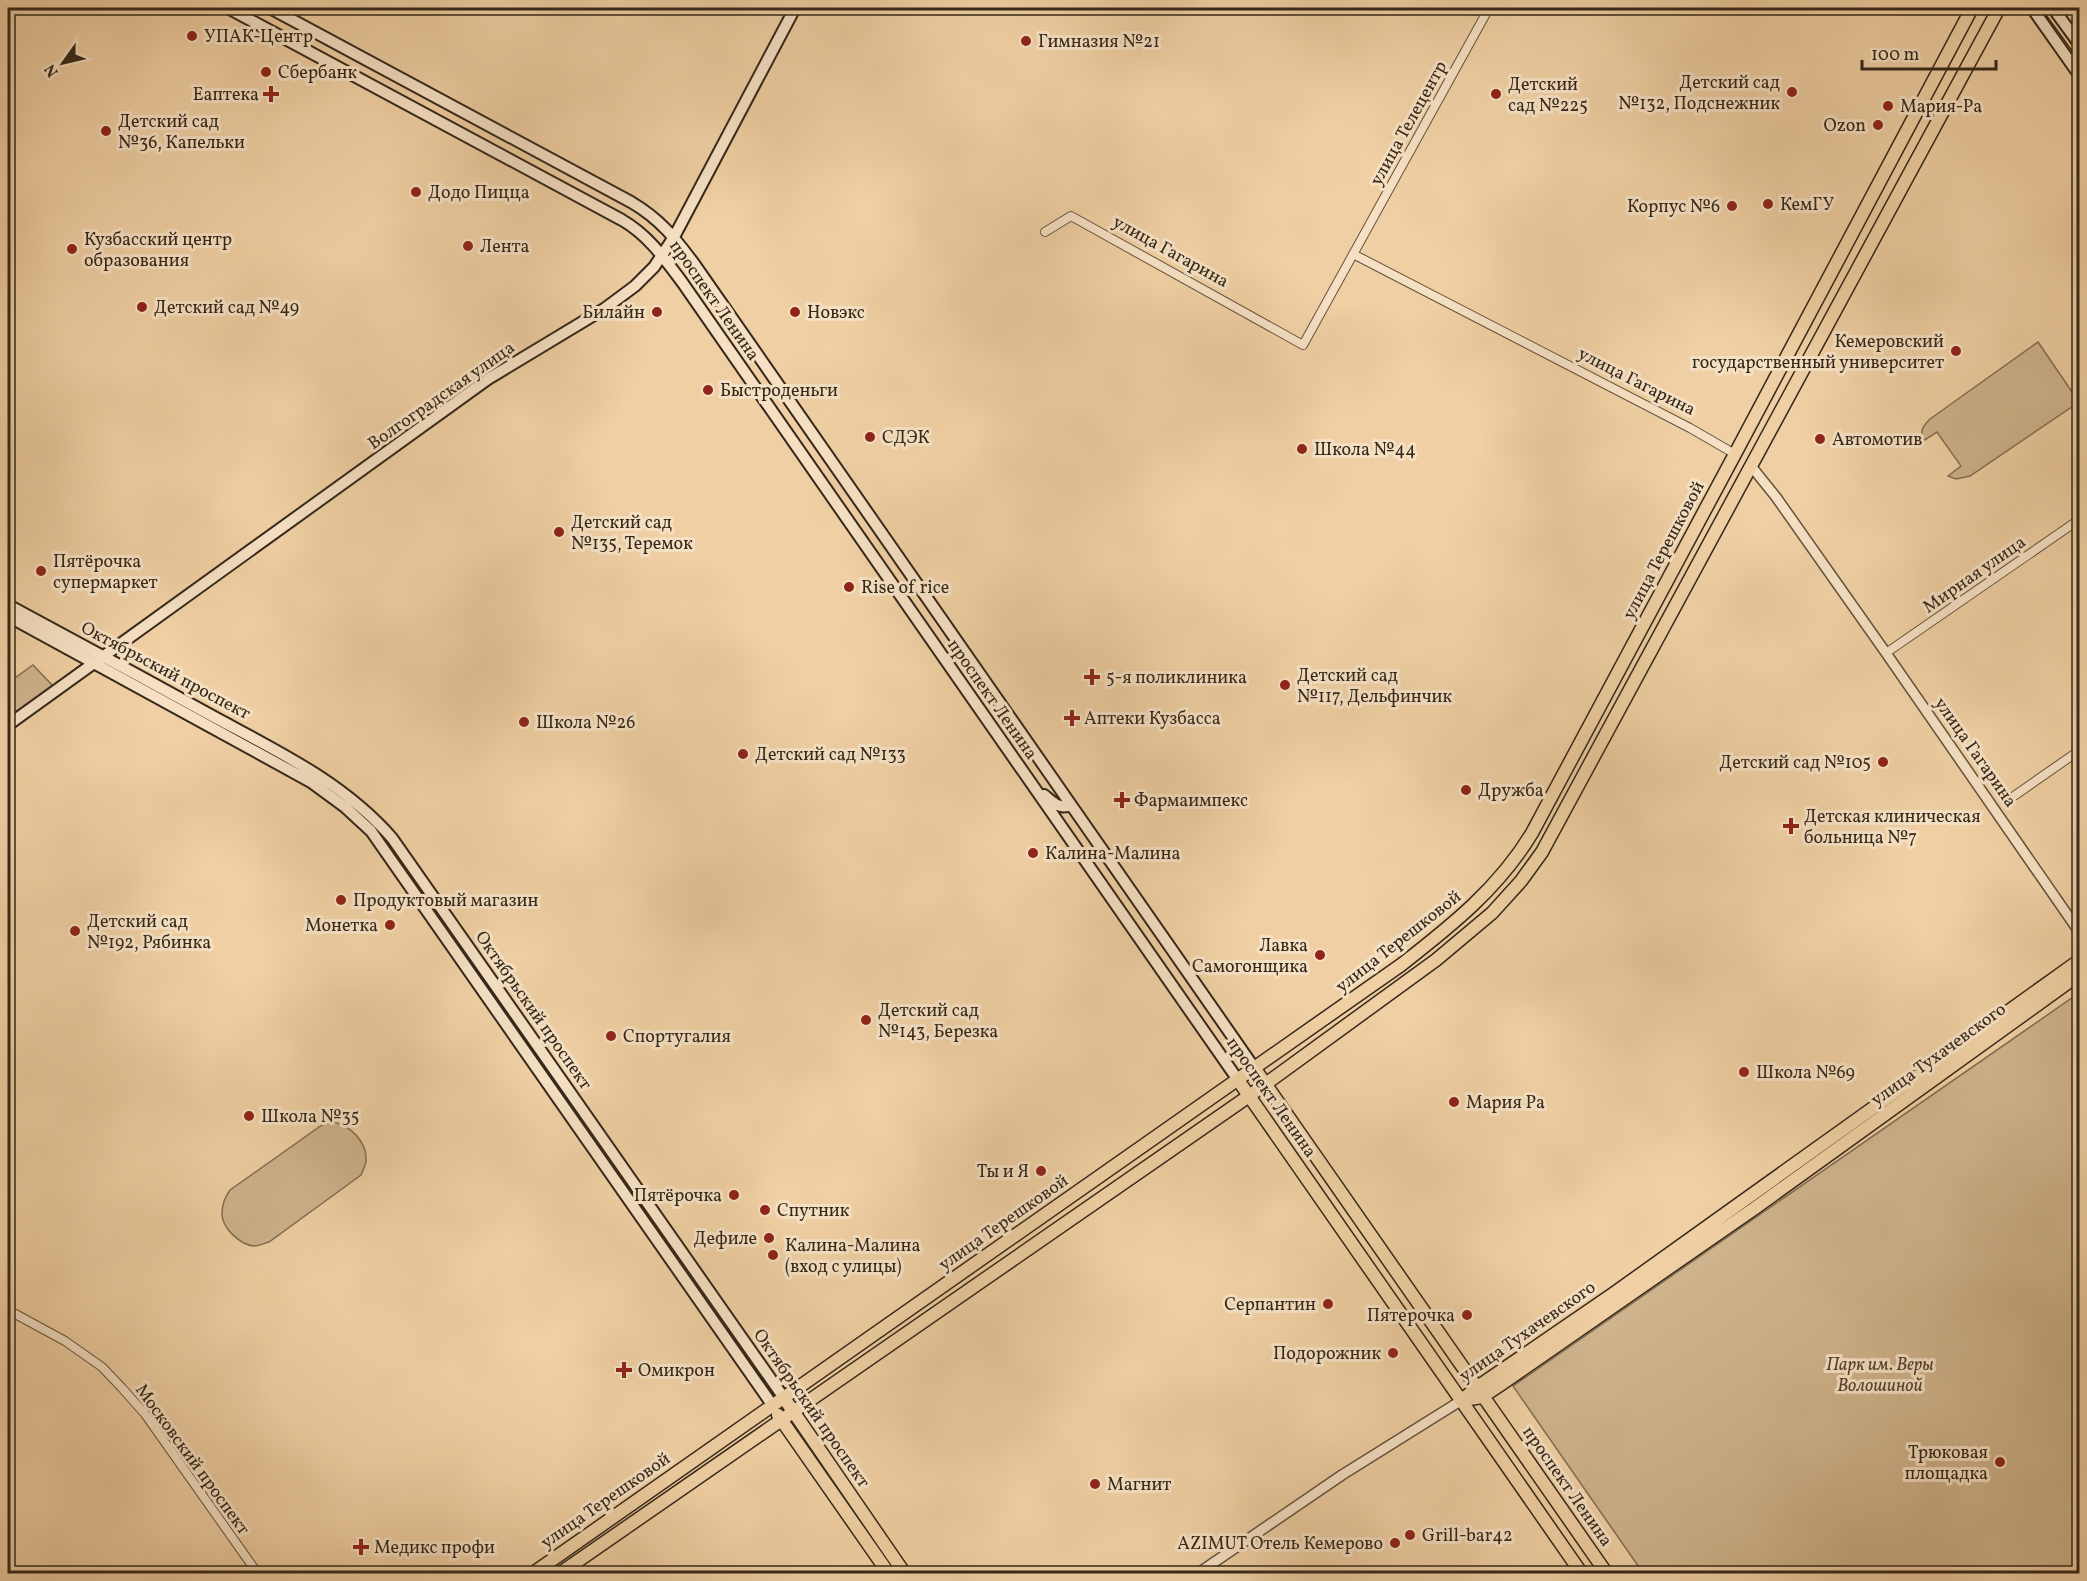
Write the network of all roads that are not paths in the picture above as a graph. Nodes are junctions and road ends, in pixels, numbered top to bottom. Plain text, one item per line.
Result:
1 (228, 8) edge
2 (270, 8) edge
3 (795, 8) edge
4 (1489, 8) edge
5 (1972, 8) edge
6 (1999, 8) edge
7 (2032, 8) edge
8 (2053, 8) edge
9 (2079, 45) edge
10 (2079, 76) edge
11 (1045, 232) dead end
12 (674, 237) junction
13 (1353, 254) junction
14 (662, 255) junction
15 (1735, 454) junction
16 (1751, 466) junction
17 (2079, 519) edge
18 (8, 605) edge
19 (8, 616) edge
20 (1886, 653) junction
21 (104, 655) junction
22 (94, 663) junction
23 (8, 725) edge
24 (2079, 750) edge
25 (1032, 785) junction
26 (2014, 796) dead end
27 (1071, 805) junction
28 (2079, 933) edge
29 (2079, 960) edge
30 (2079, 974) edge
31 (1255, 1069) junction
32 (1238, 1080) junction
33 (1266, 1084) junction
34 (1249, 1096) junction
35 (8, 1310) edge
36 (1479, 1392) junction
37 (784, 1398) junction
38 (1462, 1400) junction
39 (772, 1406) junction
40 (794, 1412) junction
41 (782, 1420) junction
42 (258, 1574) edge
43 (531, 1574) edge
44 (559, 1574) edge
45 (889, 1574) edge
46 (905, 1574) edge
47 (1197, 1574) edge
48 (1582, 1574) edge
49 (1607, 1574) edge

1 - 14 main road, проспект Ленина
2 - 12 main road, проспект Ленина
3 - 12 main road, Волгоградская улица
4 - 13 street, улица Телецентр
5 - 15 main road, улица Терешковой
6 - 16 main road, улица Терешковой
7 - 10 main road
8 - 9 main road
11 - 13 street, улица Гагарина
12 - 14 main road, Волгоградская улица
12 - 27 main road, проспект Ленина
13 - 15 street, улица Гагарина
14 - 21 main road, Волгоградская улица
14 - 25 main road, проспект Ленина
15 - 16 main road, улица Гагарина
15 - 31 main road, улица Терешковой
16 - 20 street, улица Гагарина
16 - 33 main road, улица Терешковой
17 - 20 street, Мирная улица
18 - 21 main road, Октябрьский проспект
19 - 22 main road, Октябрьский проспект
20 - 28 street, улица Гагарина
21 - 22 main road, Волгоградская улица
21 - 37 main road, Октябрьский проспект
22 - 23 main road, Волгоградская улица
22 - 39 main road, Октябрьский проспект
24 - 26 street
25 - 27 main road
25 - 32 main road, проспект Ленина
27 - 31 main road, проспект Ленина
29 - 36 main road, улица Тухачевского
30 - 36 main road, улица Тухачевского
31 - 32 main road, улица Терешковой
31 - 33 main road, проспект Ленина
32 - 34 main road, проспект Ленина
32 - 37 main road, улица Терешковой
33 - 34 main road, улица Терешковой
33 - 36 main road, проспект Ленина
34 - 38 main road, проспект Ленина
34 - 40 main road, улица Терешковой
35 - 42 street, Московский проспект
36 - 38 main road, улица Тухачевского
36 - 49 main road, проспект Ленина
37 - 39 main road, улица Терешковой
37 - 40 main road, Октябрьский проспект
38 - 47 street
38 - 48 main road, проспект Ленина
39 - 41 main road, Октябрьский проспект
39 - 43 main road, улица Терешковой
40 - 41 main road, улица Терешковой
40 - 46 main road, Октябрьский проспект
41 - 44 main road, улица Терешковой
41 - 45 main road, Октябрьский проспект

